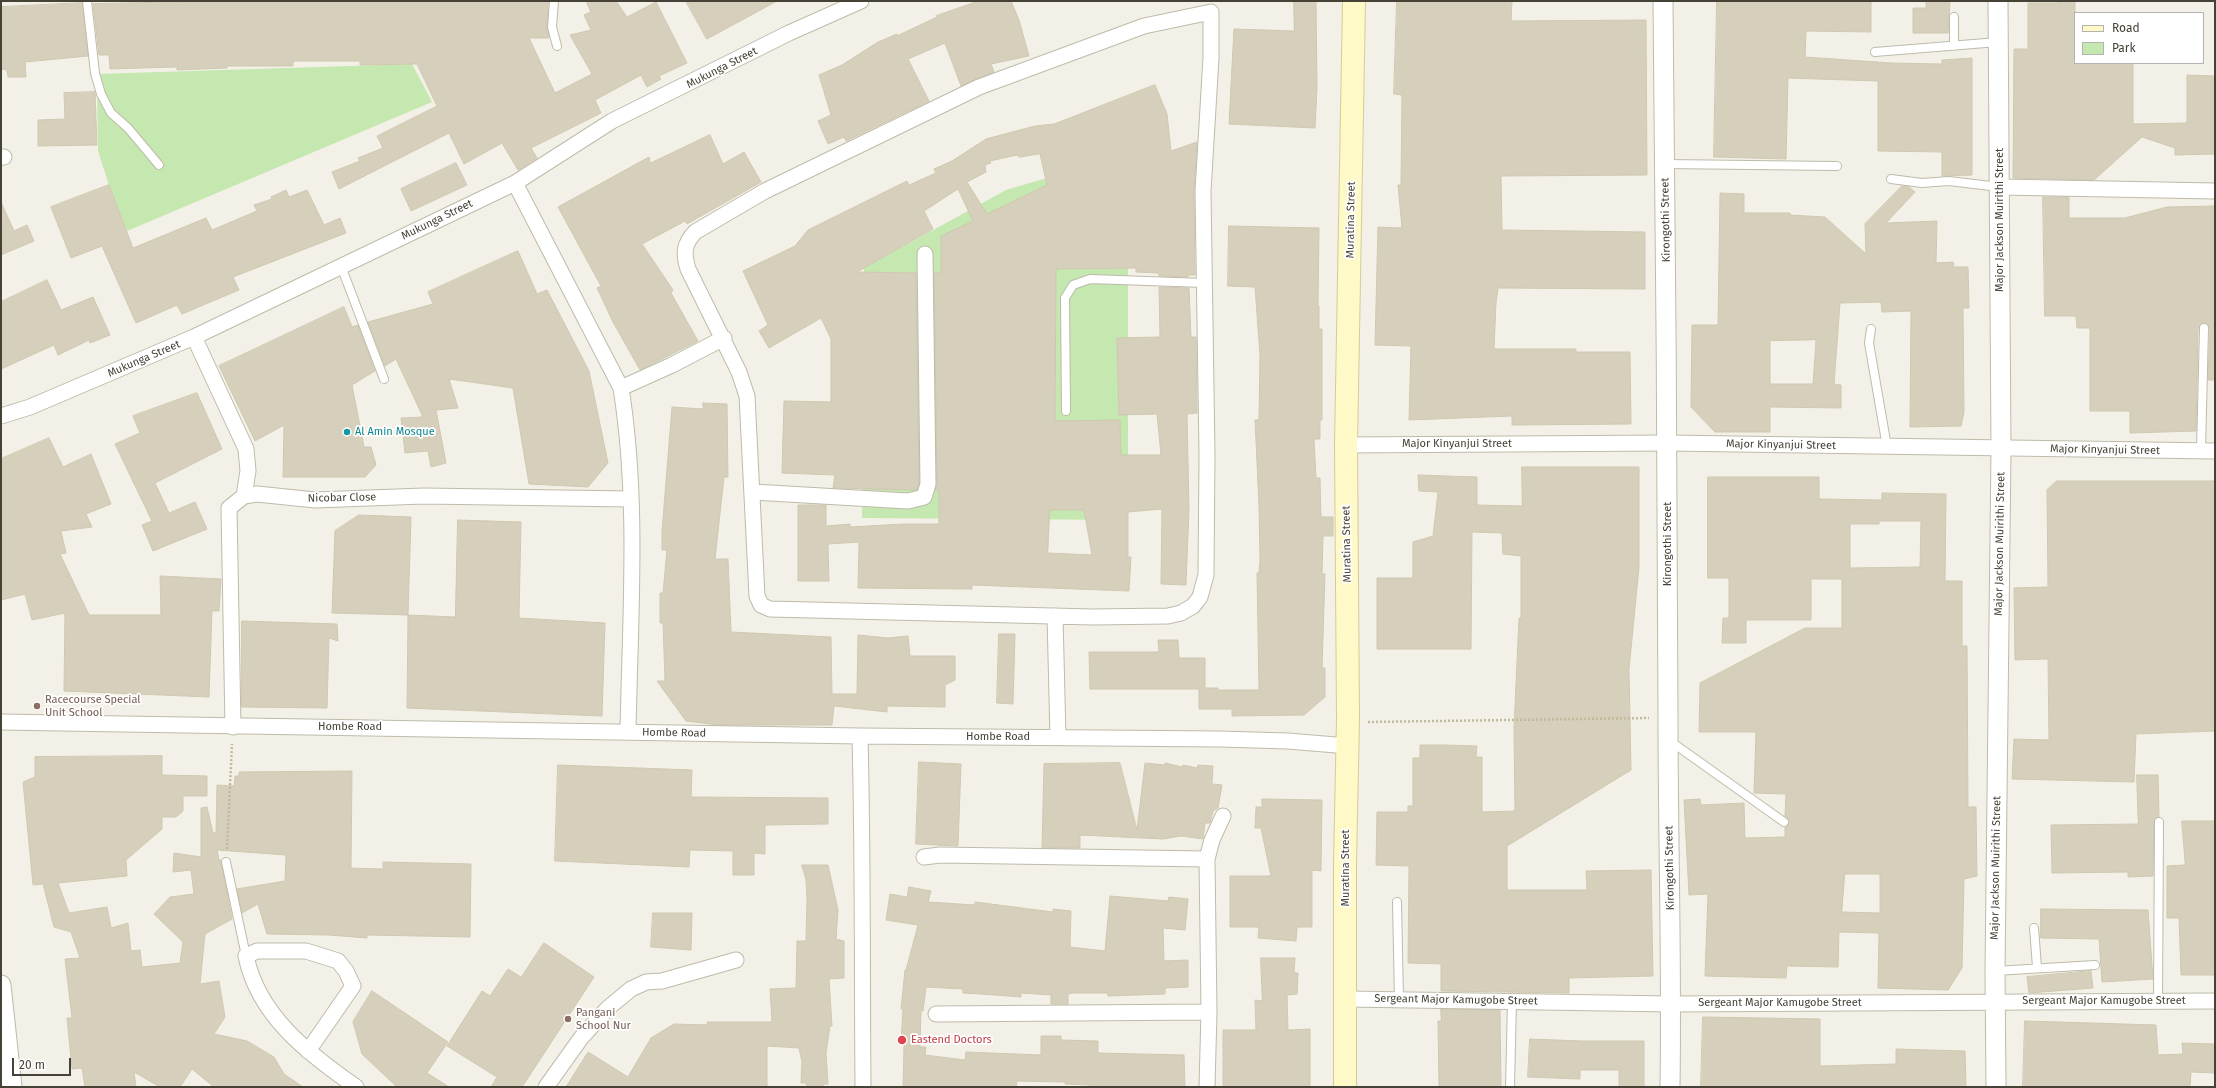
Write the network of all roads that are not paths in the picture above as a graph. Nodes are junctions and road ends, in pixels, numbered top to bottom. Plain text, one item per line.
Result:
1 (87, 1) edge
2 (554, 1) edge
3 (860, 1) edge
4 (1354, 1) edge
5 (1663, 1) edge
6 (1998, 1) edge
7 (1954, 17) dead end
8 (1998, 42) junction
9 (556, 46) dead end
10 (1954, 46) junction
11 (1875, 52) dead end
12 (1665, 164) junction
13 (158, 165) dead end
14 (1837, 166) dead end
15 (1891, 179) dead end
16 (515, 183) junction
17 (2000, 187) junction
18 (2215, 192) edge
19 (926, 254) dead end
20 (341, 266) junction
21 (1204, 283) junction
22 (2204, 328) dead end
23 (1871, 329) dead end
24 (194, 337) junction
25 (724, 338) junction
26 (384, 379) dead end
27 (621, 388) junction
28 (1066, 411) dead end
29 (1, 416) edge
30 (1668, 443) junction
31 (1346, 445) junction
32 (1887, 447) junction
33 (2001, 449) junction
34 (2208, 451) edge
35 (753, 492) junction
36 (244, 496) junction
37 (631, 499) junction
38 (1055, 616) junction
39 (1, 722) edge
40 (233, 727) junction
41 (628, 732) junction
42 (860, 736) junction
43 (1058, 737) junction
44 (1668, 740) junction
45 (1348, 746) junction
46 (1223, 816) dead end
47 (1784, 822) dead end
48 (2158, 822) dead end
49 (924, 857) dead end
50 (1207, 859) junction
51 (226, 862) road end
52 (1397, 902) dead end
53 (2034, 928) dead end
54 (246, 956) junction
55 (736, 960) dead end
56 (2095, 965) dead end
57 (2037, 967) junction
58 (1995, 971) junction
59 (1, 984) edge
60 (1346, 999) junction
61 (1399, 1000) junction
62 (1512, 1000) junction
63 (2215, 1000) edge
64 (2158, 1001) junction
65 (1995, 1002) junction
66 (1672, 1004) junction
67 (1209, 1012) junction
68 (936, 1014) dead end
69 (308, 1051) junction
70 (12, 1087) edge
71 (356, 1087) edge
72 (546, 1087) edge
73 (863, 1087) edge
74 (1207, 1087) edge
75 (1345, 1087) edge
76 (1510, 1087) edge
77 (1670, 1087) edge
78 (1996, 1087) edge

1 - 13 lane
2 - 9 lane
3 - 16 street, Mukunga Street
4 - 31 main road, Muratina Street
5 - 12 street, Kirongothi Street
6 - 8 street, Major Jackson Muirithi Street
7 - 10 lane
8 - 10 lane
8 - 17 street, Major Jackson Muirithi Street
10 - 11 lane
12 - 14 lane
12 - 30 street, Kirongothi Street
15 - 17 lane
16 - 20 street, Mukunga Street
16 - 27 street
17 - 18 street
17 - 33 street, Major Jackson Muirithi Street
19 - 35 street
20 - 24 street, Mukunga Street
20 - 26 lane
21 - 25 street
21 - 28 lane
21 - 38 street
22 - 34 lane
23 - 32 lane
24 - 29 street, Mukunga Street
24 - 36 street
25 - 27 street
25 - 35 street
27 - 37 street
30 - 31 street, Major Kinyanjui Street
30 - 32 street, Major Kinyanjui Street
30 - 44 street, Kirongothi Street
31 - 45 main road, Muratina Street
32 - 33 street, Major Kinyanjui Street
33 - 34 street, Major Kinyanjui Street
33 - 58 street, Major Jackson Muirithi Street
35 - 38 street
36 - 37 street, Nicobar Close
36 - 40 street
37 - 41 street
38 - 43 street
39 - 40 street, Hombe Road
40 - 41 street, Hombe Road
41 - 42 street, Hombe Road
42 - 43 street, Hombe Road
42 - 73 street
43 - 45 street, Hombe Road
44 - 47 lane
44 - 66 street, Kirongothi Street
45 - 60 main road, Muratina Street
46 - 50 street
48 - 64 lane
49 - 50 street
50 - 67 street
51 - 54 lane
52 - 61 lane
53 - 57 lane
54 - 69 street
54 - 69 street
55 - 72 street
56 - 57 lane
57 - 58 lane
58 - 65 street, Major Jackson Muirithi Street
59 - 70 street
60 - 61 street, Sergeant Major Kamugobe Street
60 - 75 main road, Muratina Street
61 - 62 street, Sergeant Major Kamugobe Street
62 - 66 street, Sergeant Major Kamugobe Street
62 - 76 lane
63 - 64 street, Sergeant Major Kamugobe Street
64 - 65 street, Sergeant Major Kamugobe Street
65 - 66 street, Sergeant Major Kamugobe Street
65 - 78 street, Major Jackson Muirithi Street
66 - 77 street, Kirongothi Street
67 - 68 street
67 - 74 street
69 - 71 street

